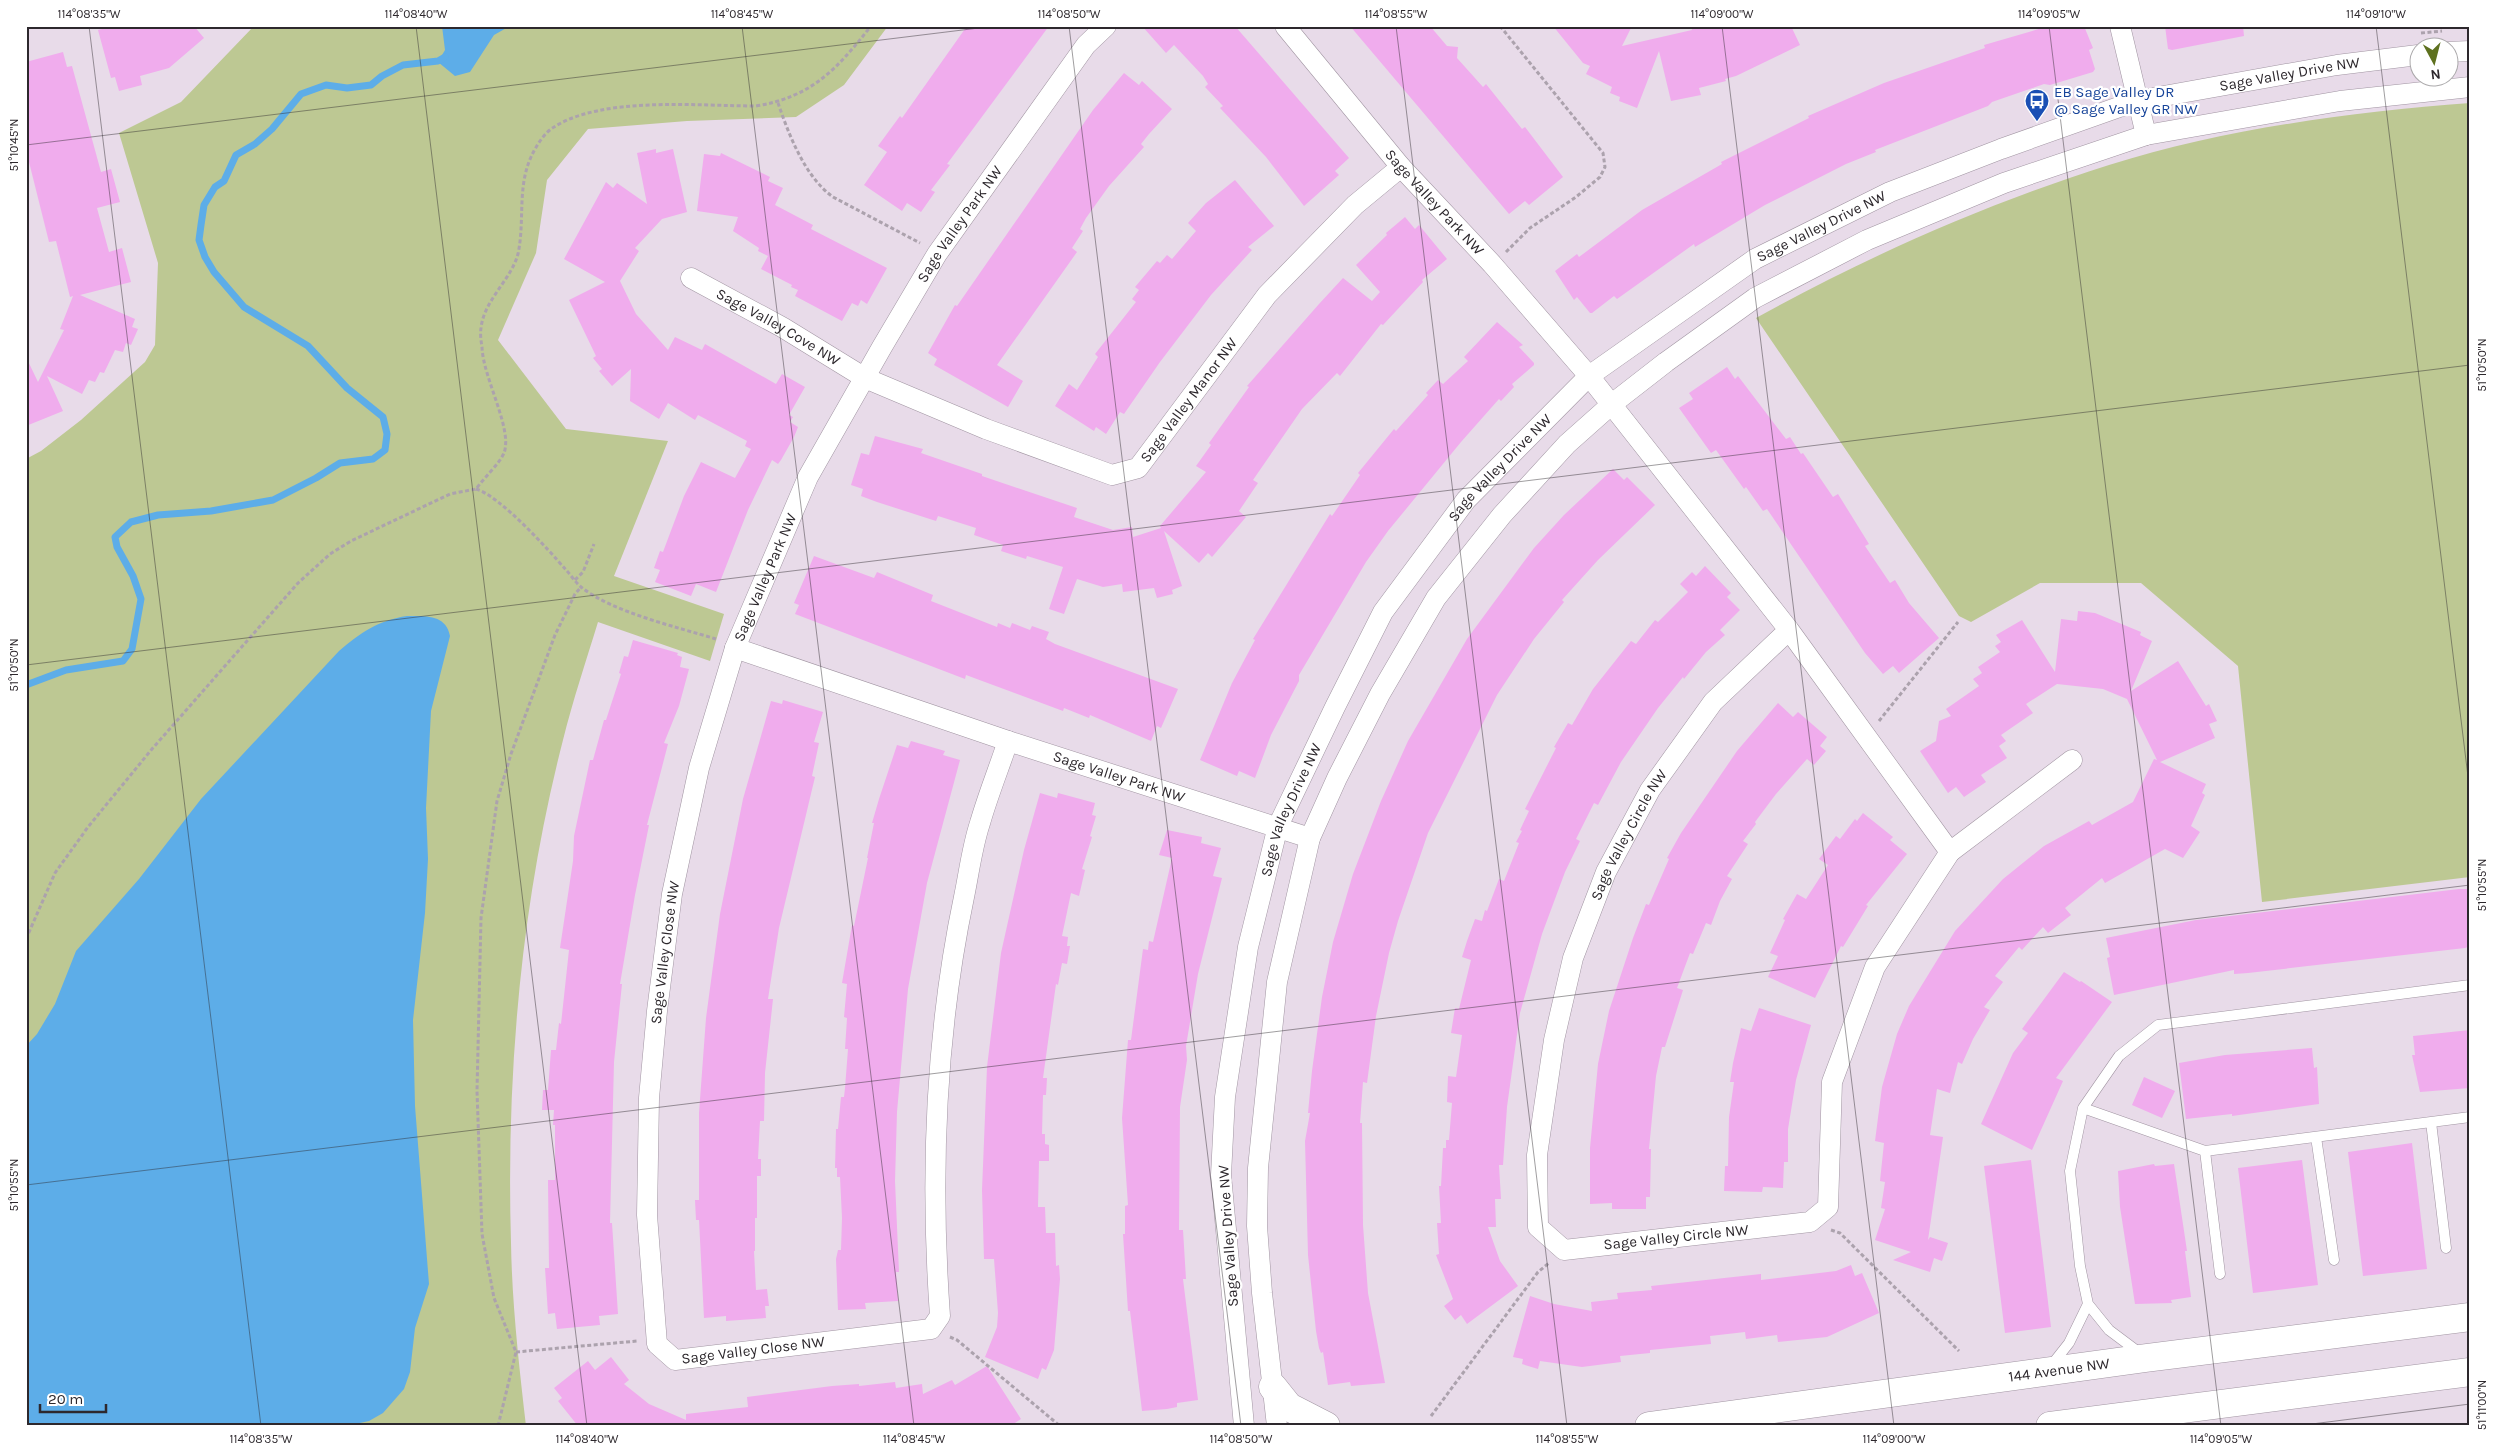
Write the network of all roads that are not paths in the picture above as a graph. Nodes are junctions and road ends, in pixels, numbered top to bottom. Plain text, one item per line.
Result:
1 (1106, 26) edge
2 (1285, 26) edge
3 (2120, 26) edge
4 (2408, 56) edge
5 (2470, 87) edge
6 (2136, 101) junction
7 (2146, 135) junction
8 (1401, 167) junction
9 (690, 278) dead end
10 (1589, 376) junction
11 (865, 378) junction
12 (1612, 404) junction
13 (1789, 630) junction
14 (736, 648) junction
15 (1008, 741) junction
16 (2072, 760) dead end
17 (1278, 826) junction
18 (1310, 838) junction
19 (1950, 852) junction
20 (2470, 985) edge
21 (2084, 1108) junction
22 (2470, 1117) edge
23 (2431, 1122) junction
24 (2316, 1136) junction
25 (2205, 1151) junction
26 (2446, 1248) dead end
27 (2334, 1260) dead end
28 (2220, 1274) dead end
29 (2088, 1304) junction
30 (2470, 1317) edge
31 (2146, 1358) junction
32 (2470, 1372) edge
33 (2045, 1373) junction
34 (1273, 1387) junction
35 (1244, 1426) edge
36 (1277, 1426) edge
37 (1326, 1426) edge
38 (1649, 1426) edge
39 (2050, 1426) edge

1 - 11 street, Sage Valley Park NW
2 - 8 street, Sage Valley Park NW
3 - 6 street
4 - 6 street, Sage Valley Drive NW
5 - 7 street, Sage Valley Drive NW
6 - 7 street
6 - 10 street, Sage Valley Drive NW
7 - 12 street, Sage Valley Drive NW
8 - 10 street, Sage Valley Park NW
8 - 11 street, Sage Valley Manor NW
9 - 11 street, Sage Valley Cove NW
10 - 12 street
10 - 17 street, Sage Valley Drive NW
11 - 14 street, Sage Valley Park NW
12 - 13 street
12 - 18 street, Sage Valley Drive NW
13 - 19 street
13 - 19 street, Sage Valley Circle NW
14 - 15 street, Sage Valley Park NW
14 - 15 street, Sage Valley Close NW
15 - 17 street, Sage Valley Park NW
16 - 19 street
17 - 18 street, Sage Valley Park NW
17 - 35 street, Sage Valley Drive NW
18 - 34 street, Sage Valley Drive NW
20 - 21 lane
21 - 25 lane
21 - 29 lane
22 - 23 lane
23 - 24 lane
23 - 26 lane
24 - 25 lane
24 - 27 lane
25 - 28 lane
29 - 31 lane
29 - 33 lane
30 - 31 main road, 144 Avenue NW
31 - 33 main road, 144 Avenue NW
32 - 39 main road
33 - 38 main road, 144 Avenue NW
34 - 36 street, Sage Valley Drive NW
34 - 37 main road

